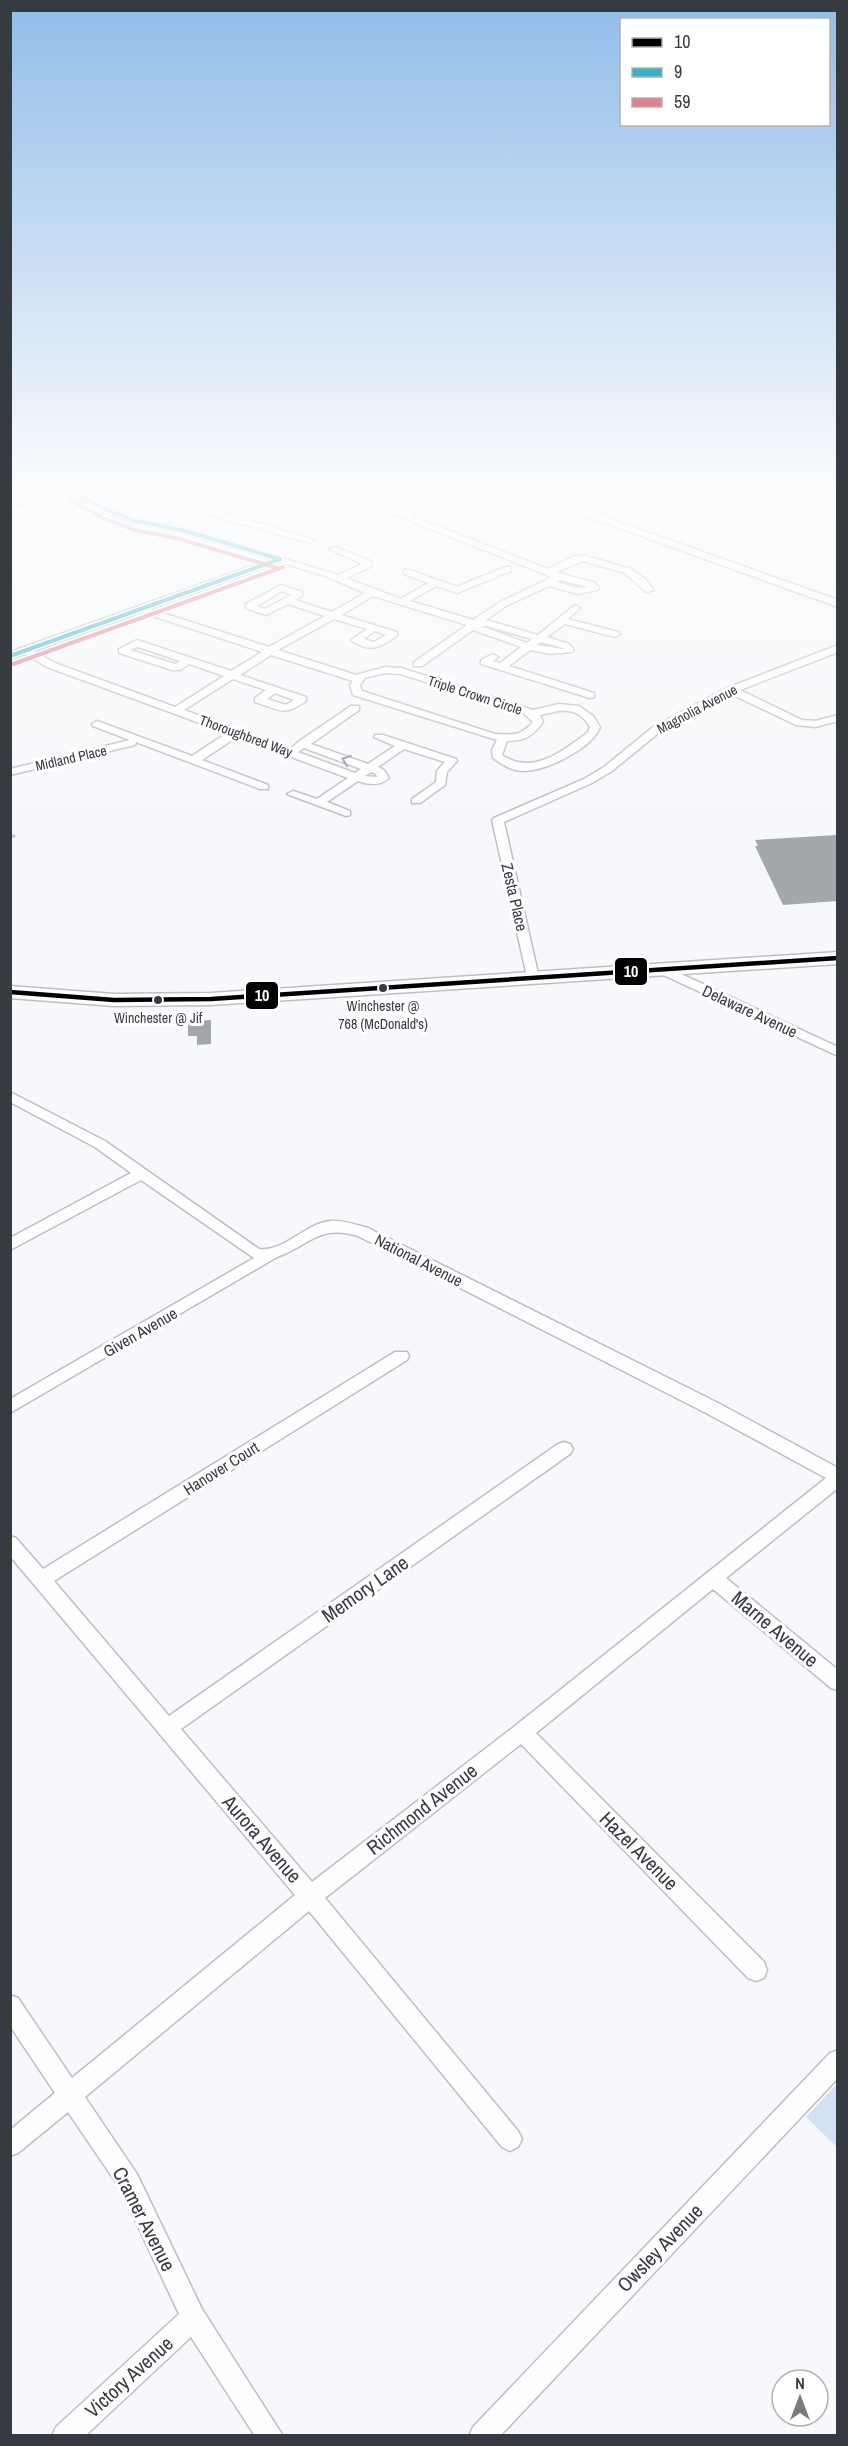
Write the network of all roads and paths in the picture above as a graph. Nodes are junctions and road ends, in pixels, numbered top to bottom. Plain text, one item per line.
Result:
1 (170, 598) edge
2 (363, 598) edge
3 (389, 598) edge
4 (408, 598) edge
5 (516, 598) edge
6 (821, 598) edge
7 (287, 600) dead end
8 (402, 602) junction
9 (837, 604) edge
10 (151, 605) junction
11 (575, 608) dead end
12 (140, 609) junction
13 (332, 615) junction
14 (563, 621) junction
15 (475, 624) junction
16 (374, 628) dead end
17 (615, 634) dead end
18 (541, 638) junction
19 (530, 645) junction
20 (837, 648) edge
21 (275, 649) junction
22 (26, 650) junction
23 (10, 656) edge
24 (493, 657) dead end
25 (189, 660) junction
26 (418, 664) junction
27 (501, 667) junction
28 (407, 673) junction
29 (232, 675) junction
30 (362, 676) junction
31 (274, 689) dead end
32 (730, 690) junction
33 (590, 695) dead end
34 (370, 698) junction
35 (355, 708) junction
36 (175, 711) junction
37 (531, 714) junction
38 (837, 718) edge
39 (98, 724) dead end
40 (235, 733) junction
41 (379, 737) dead end
42 (502, 738) junction
43 (131, 743) dead end
44 (302, 744) junction
45 (403, 745) junction
46 (290, 753) junction
47 (194, 760) junction
48 (369, 768) junction
49 (10, 772) edge
50 (357, 777) junction
51 (264, 787) dead end
52 (293, 794) dead end
53 (416, 801) dead end
54 (319, 803) junction
55 (346, 813) dead end
56 (501, 818) joint
57 (837, 958) edge
58 (662, 969) junction
59 (533, 978) junction
60 (10, 992) edge
61 (837, 1052) edge
62 (10, 1096) edge
63 (143, 1173) junction
64 (10, 1245) edge
65 (270, 1256) junction
66 (401, 1356) dead end
67 (10, 1407) edge
68 (564, 1449) dead end
69 (837, 1477) edge
70 (10, 1543) edge
71 (712, 1577) junction
72 (40, 1580) junction
73 (837, 1682) edge
74 (167, 1728) junction
75 (522, 1732) junction
76 (310, 1896) junction
77 (756, 1970) dead end
78 (10, 2006) edge
79 (837, 2061) edge
80 (71, 2096) junction
81 (510, 2139) dead end
82 (10, 2145) edge
83 (193, 2318) junction
84 (65, 2436) edge
85 (270, 2436) edge
86 (482, 2436) edge

1 - 10 street
2 - 13 street
3 - 8 street
4 - 8 street
5 - 15 street
6 - 9 street
7 - 13 street
8 - 15 street
10 - 12 street
10 - 21 street
11 - 14 street
12 - 21 street
12 - 22 street
13 - 16 street
13 - 21 street
14 - 17 street
14 - 18 street
15 - 18 street
15 - 19 street
15 - 26 street
18 - 19 street
18 - 19 street
19 - 27 street
20 - 32 street, Magnolia Avenue
21 - 29 street
21 - 30 street
22 - 23 street
22 - 36 street, Thoroughbred Way
24 - 27 street
25 - 25 street
25 - 29 street
26 - 28 street
26 - 28 street
27 - 33 street
28 - 30 street
28 - 37 street, Triple Crown Circle
29 - 31 street
29 - 36 street
30 - 34 street
32 - 38 street
32 - 56 street, Magnolia Avenue
34 - 35 street
34 - 35 street
34 - 42 street, Triple Crown Circle
35 - 44 street
36 - 40 street, Thoroughbred Way
37 - 42 street, Triple Crown Circle
37 - 42 street
39 - 47 street
40 - 46 street, Thoroughbred Way
40 - 47 street
41 - 45 street
43 - 49 street, Midland Place
44 - 46 street
48 -> 44 street, Thoroughbred Way
45 - 48 street
45 - 53 street
46 - 50 street, Thoroughbred Way
47 - 51 street
48 - 50 street
48 - 50 street, Thoroughbred Way
50 - 54 street
52 - 54 street
54 - 55 street
56 - 59 street, Zesta Place
57 - 58 main road
58 - 59 main road
58 - 61 street, Delaware Avenue
59 - 60 main road
62 - 63 street
63 - 64 street
63 - 65 street
65 - 67 street, Given Avenue
65 - 69 street, National Avenue
66 - 72 street, Hanover Court
68 - 74 street, Memory Lane
69 - 71 street, Richmond Avenue
70 - 72 street, Aurora Avenue
71 - 73 street, Marne Avenue
71 - 75 street, Richmond Avenue
72 - 74 street, Aurora Avenue
74 - 76 street, Aurora Avenue
75 - 76 street, Richmond Avenue
75 - 77 street, Hazel Avenue
76 - 80 street, Richmond Avenue
76 - 81 street, Aurora Avenue
78 - 80 street, Cramer Avenue
79 - 86 street, Owsley Avenue
80 - 82 street, Richmond Avenue
80 - 83 street, Cramer Avenue
83 - 84 street, Victory Avenue
83 - 85 street, Cramer Avenue

